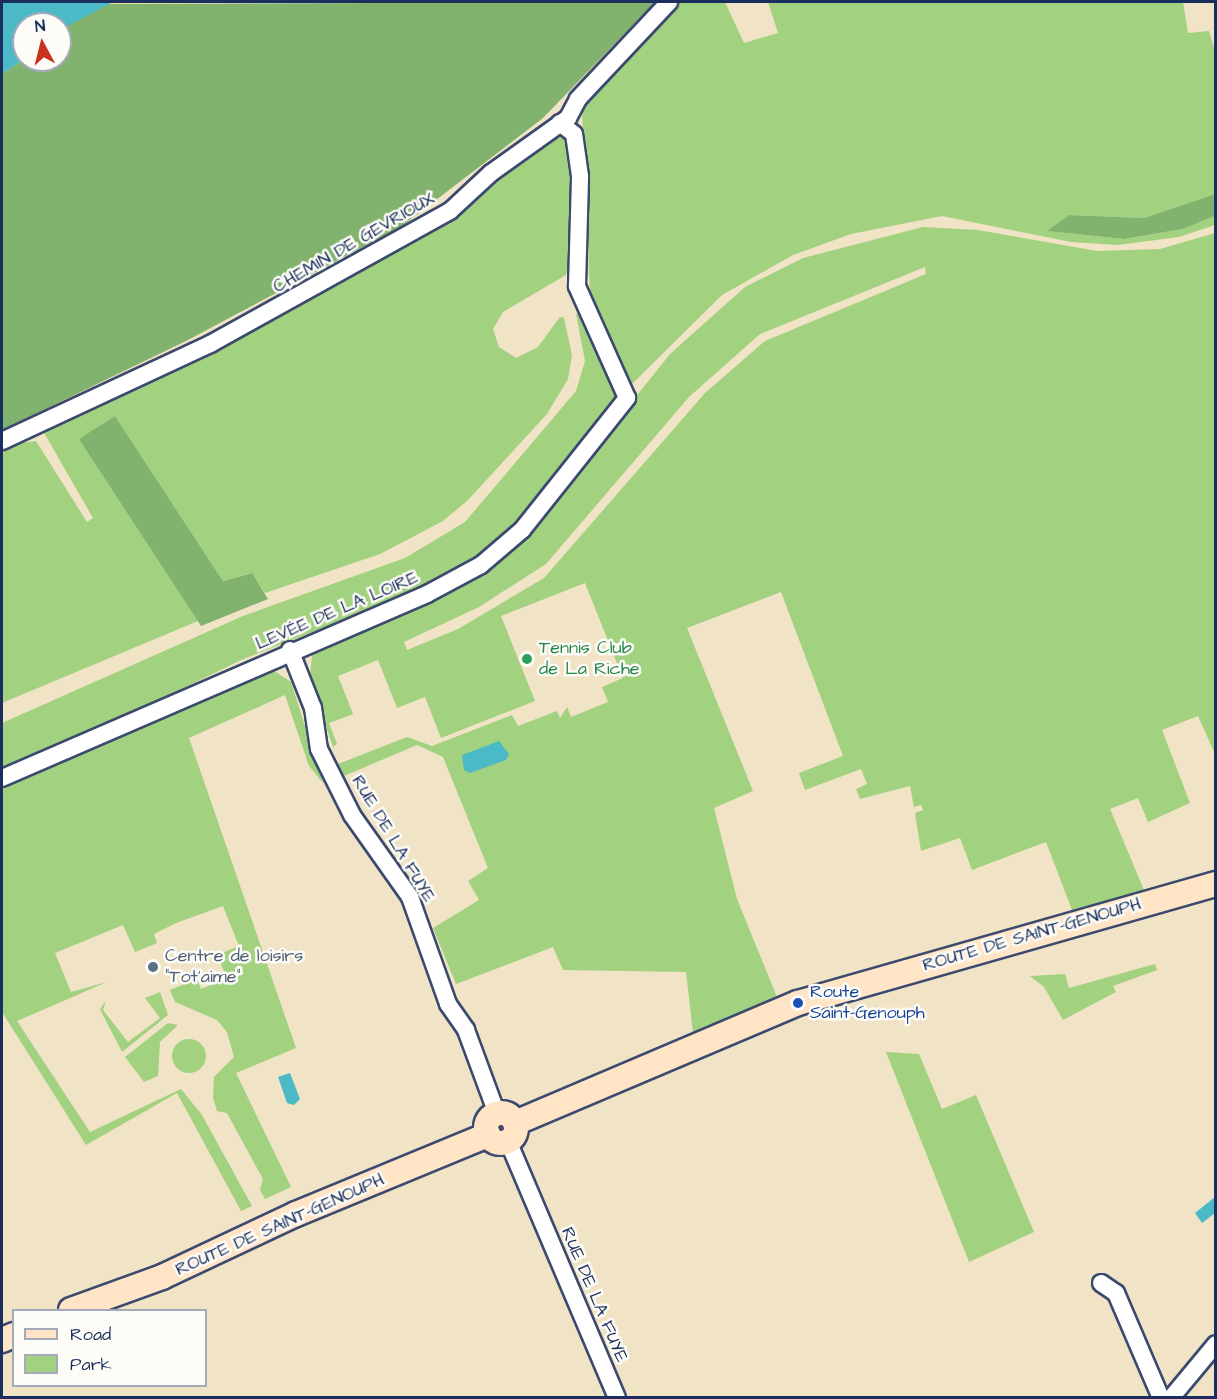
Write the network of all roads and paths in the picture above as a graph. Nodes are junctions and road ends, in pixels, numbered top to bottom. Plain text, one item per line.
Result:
1 (669, 2) edge
2 (560, 123) junction
3 (2, 441) edge
4 (290, 650) junction
5 (2, 778) edge
6 (1215, 884) edge
7 (502, 1128) junction
8 (1101, 1283) dead end
9 (76, 1309) edge
10 (1215, 1344) edge
11 (616, 1398) edge
12 (1161, 1398) edge
13 (1171, 1398) edge

1 - 2 street, CHEMIN DE GEVRIOUX
2 - 3 street, CHEMIN DE GEVRIOUX
2 - 4 street, LEVÉE DE LA LOIRE
4 - 5 street, LEVÉE DE LA LOIRE
4 - 7 street, RUE DE LA FUYE
6 - 7 street, ROUTE DE SAINT-GENOUPH
7 - 9 street, ROUTE DE SAINT-GENOUPH
7 - 11 street, RUE DE LA FUYE
8 - 12 street
10 - 13 street

